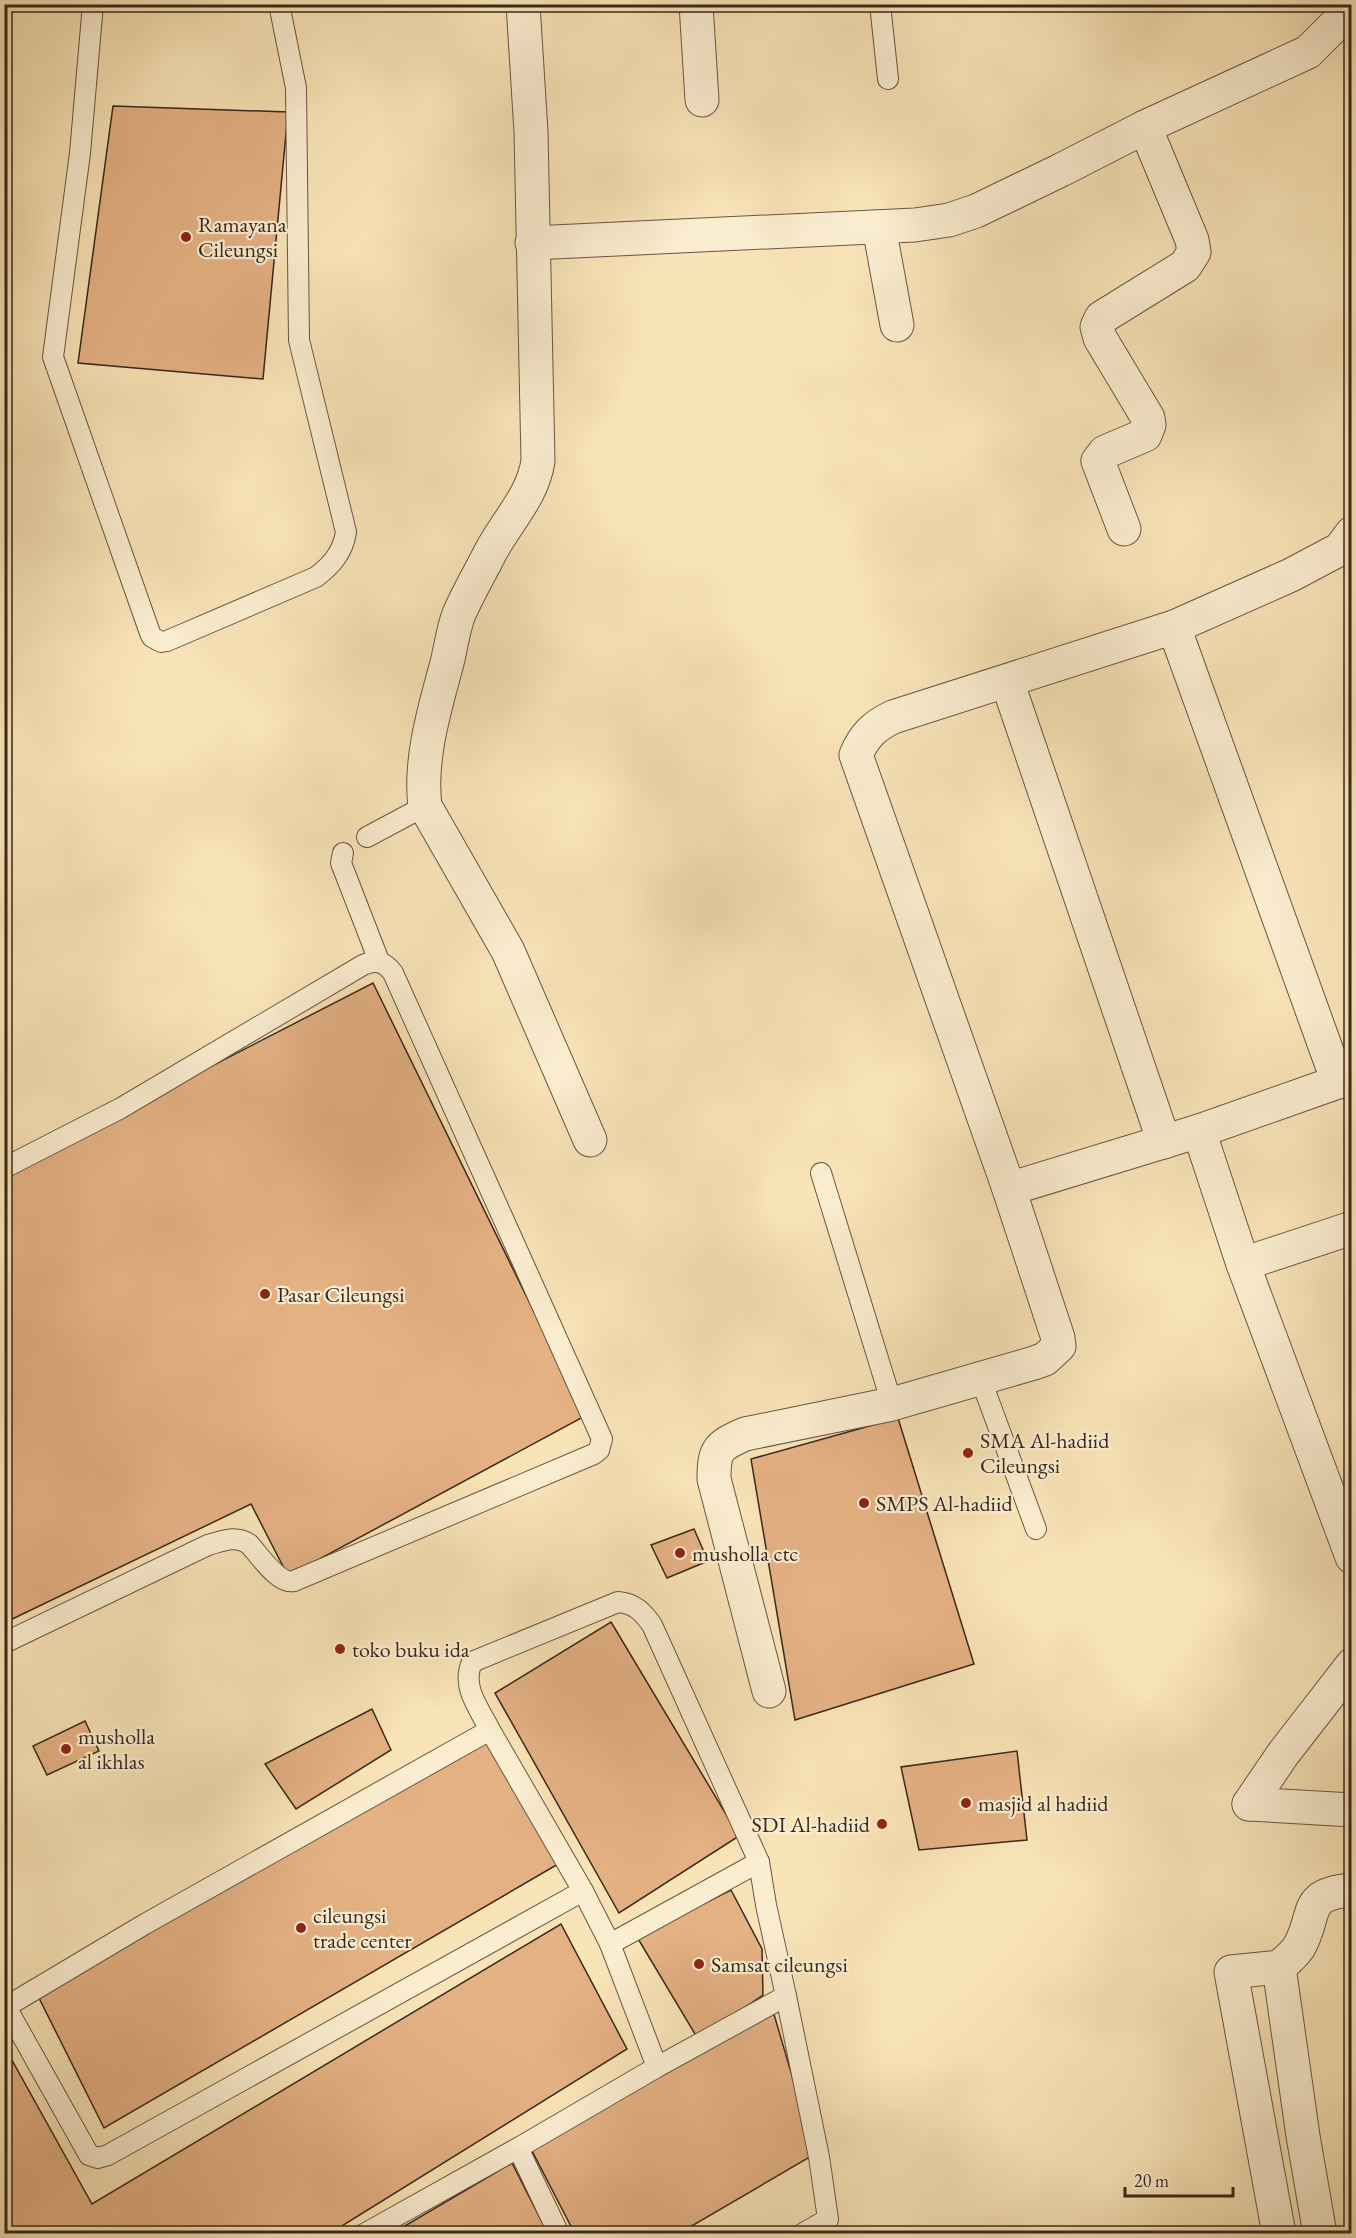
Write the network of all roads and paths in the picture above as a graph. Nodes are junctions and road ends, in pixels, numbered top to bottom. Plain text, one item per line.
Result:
1 (93, 4) edge
2 (279, 4) edge
3 (523, 4) edge
4 (696, 4) edge
5 (880, 4) edge
6 (1352, 8) edge
7 (888, 79) dead end
8 (702, 100) dead end
9 (1144, 127) junction
10 (879, 227) junction
11 (532, 243) junction
12 (897, 325) dead end
13 (1124, 529) dead end
14 (1348, 552) edge
15 (1174, 627) junction
16 (1007, 681) junction
17 (425, 806) junction
18 (366, 837) dead end
19 (343, 853) dead end
20 (379, 962) junction
21 (1345, 1079) edge
22 (1199, 1131) junction
23 (590, 1140) dead end
24 (1164, 1142) junction
25 (4, 1168) edge
26 (821, 1173) dead end
27 (1010, 1189) junction
28 (1352, 1228) edge
29 (1244, 1264) junction
30 (981, 1380) junction
31 (892, 1404) junction
32 (1036, 1529) dead end
33 (1352, 1557) edge
34 (4, 1643) edge
35 (1352, 1665) edge
36 (769, 1690) dead end
37 (490, 1730) junction
38 (1352, 1810) edge
39 (759, 1862) junction
40 (1352, 1890) edge
41 (583, 1891) junction
42 (610, 1944) junction
43 (1279, 1967) junction
44 (786, 1996) junction
45 (5, 2008) edge
46 (657, 2067) junction
47 (518, 2148) junction
48 (828, 2226) edge
49 (364, 2234) edge
50 (559, 2234) edge
51 (802, 2234) edge
52 (1279, 2234) edge
53 (1320, 2234) edge

1 - 2 lane
3 - 11 street
4 - 8 street
5 - 7 lane
6 - 9 street
9 - 10 street
9 - 13 street
10 - 11 street
10 - 12 street
11 - 17 street
14 - 15 street
15 - 16 street
15 - 21 street
16 - 24 street
16 - 27 street
17 - 18 lane
17 - 23 street
19 - 20 lane
20 - 25 lane
20 - 34 lane
21 - 22 street
22 - 24 street
22 - 29 street
24 - 27 street
26 - 31 lane
27 - 30 street
28 - 29 street
29 - 33 street
30 - 31 street
30 - 32 lane
31 - 36 street
35 - 38 street
37 - 39 lane
37 - 41 lane
37 - 45 lane
39 - 42 lane
39 - 44 lane
40 - 43 street
41 - 42 lane
41 - 45 lane
42 - 46 lane
43 - 52 street
43 - 53 street
44 - 46 lane
44 - 48 lane
46 - 47 lane
47 - 49 lane
47 - 50 lane
48 - 51 lane

